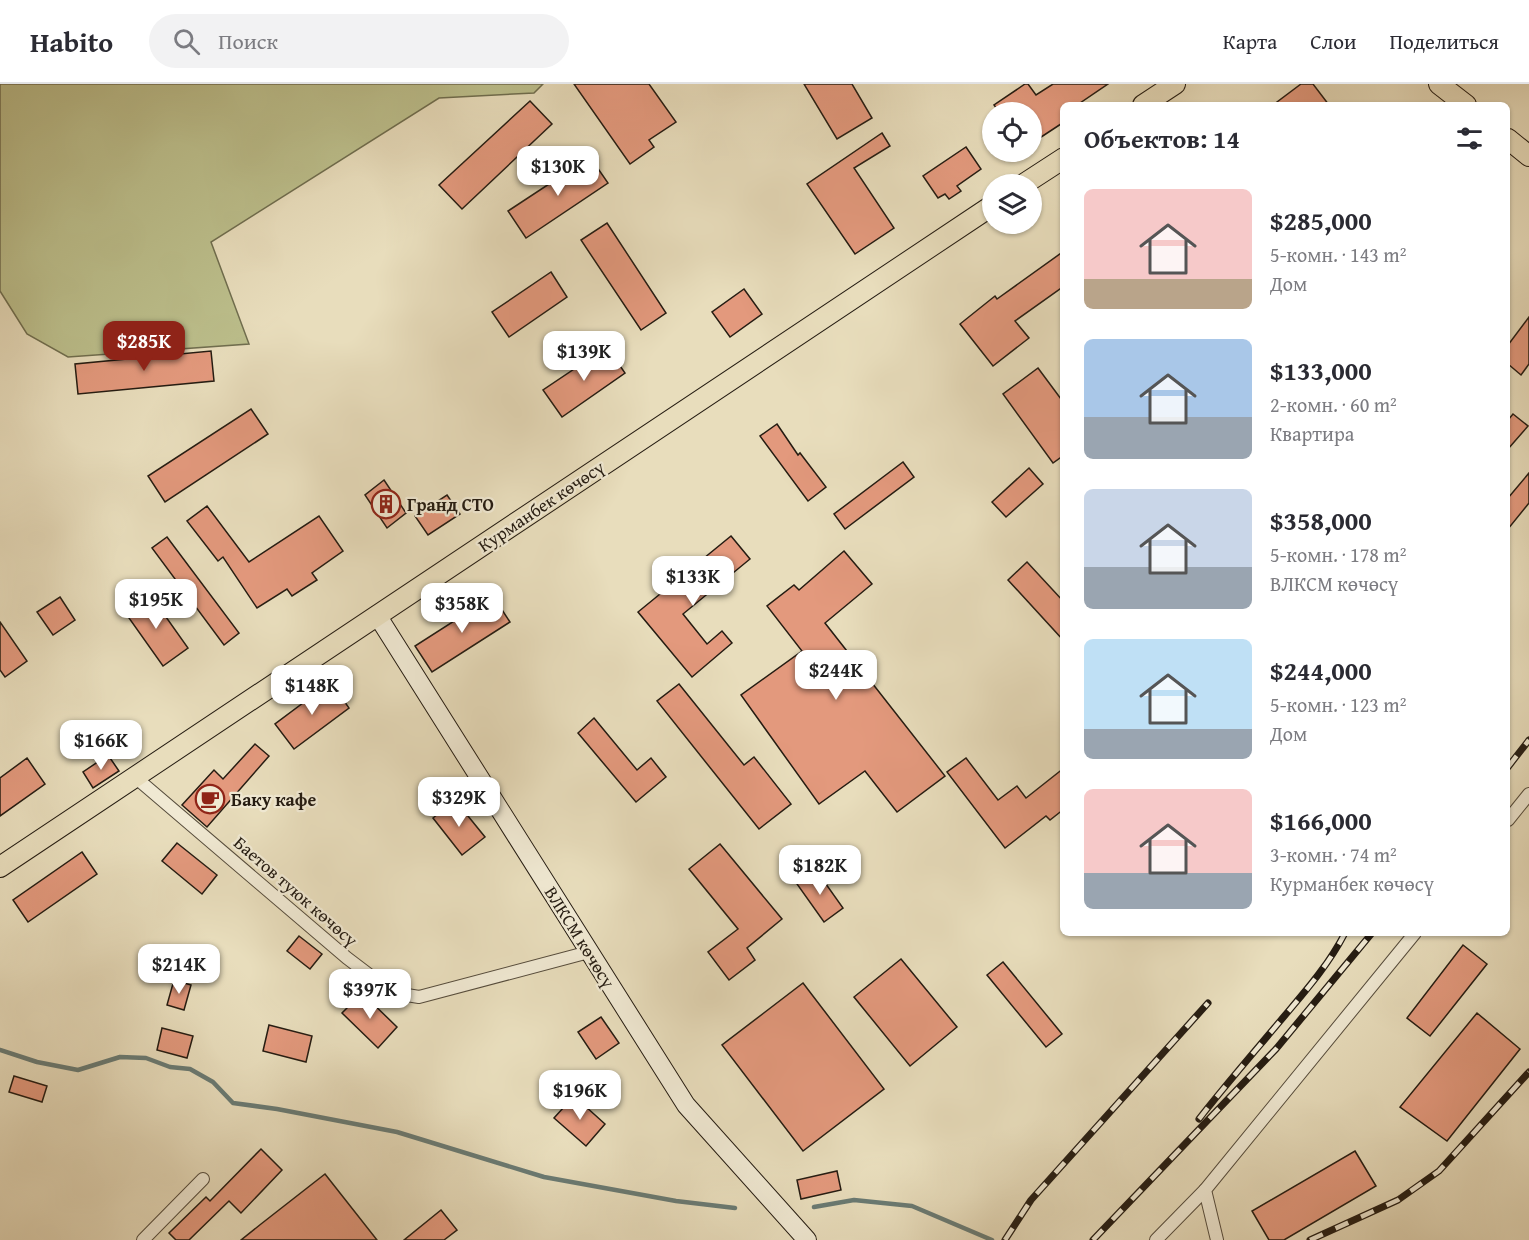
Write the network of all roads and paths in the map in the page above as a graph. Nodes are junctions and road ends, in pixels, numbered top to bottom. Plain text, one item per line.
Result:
1 (1175, 84) edge
2 (1439, 84) edge
3 (1148, 102) edge
4 (1462, 102) edge
5 (1510, 141) edge
6 (1529, 156) edge
7 (1060, 161) edge
8 (1039, 174) edge
9 (982, 212) edge
10 (377, 615) junction
11 (135, 777) junction
12 (1529, 794) edge
13 (1510, 818) edge
14 (0, 867) edge
15 (1413, 936) edge
16 (589, 952) junction
17 (203, 1179) dead end
18 (1205, 1190) junction
19 (799, 1238) edge
20 (143, 1240) edge
21 (1156, 1240) edge
22 (1217, 1240) edge

1 - 3 main road
2 - 4 main road
5 - 6 main road
7 - 8 main road
9 - 10 main road, Курманбек көчөсү
10 - 11 main road, Курманбек көчөсү
10 - 16 street, ВЛКСМ көчөсү
11 - 14 main road, Курманбек көчөсү
11 - 16 street, Баетов туюк көчөсү
12 - 13 street
15 - 18 street
16 - 19 street, ВЛКСМ көчөсү
17 - 20 street
18 - 21 street
18 - 22 street

